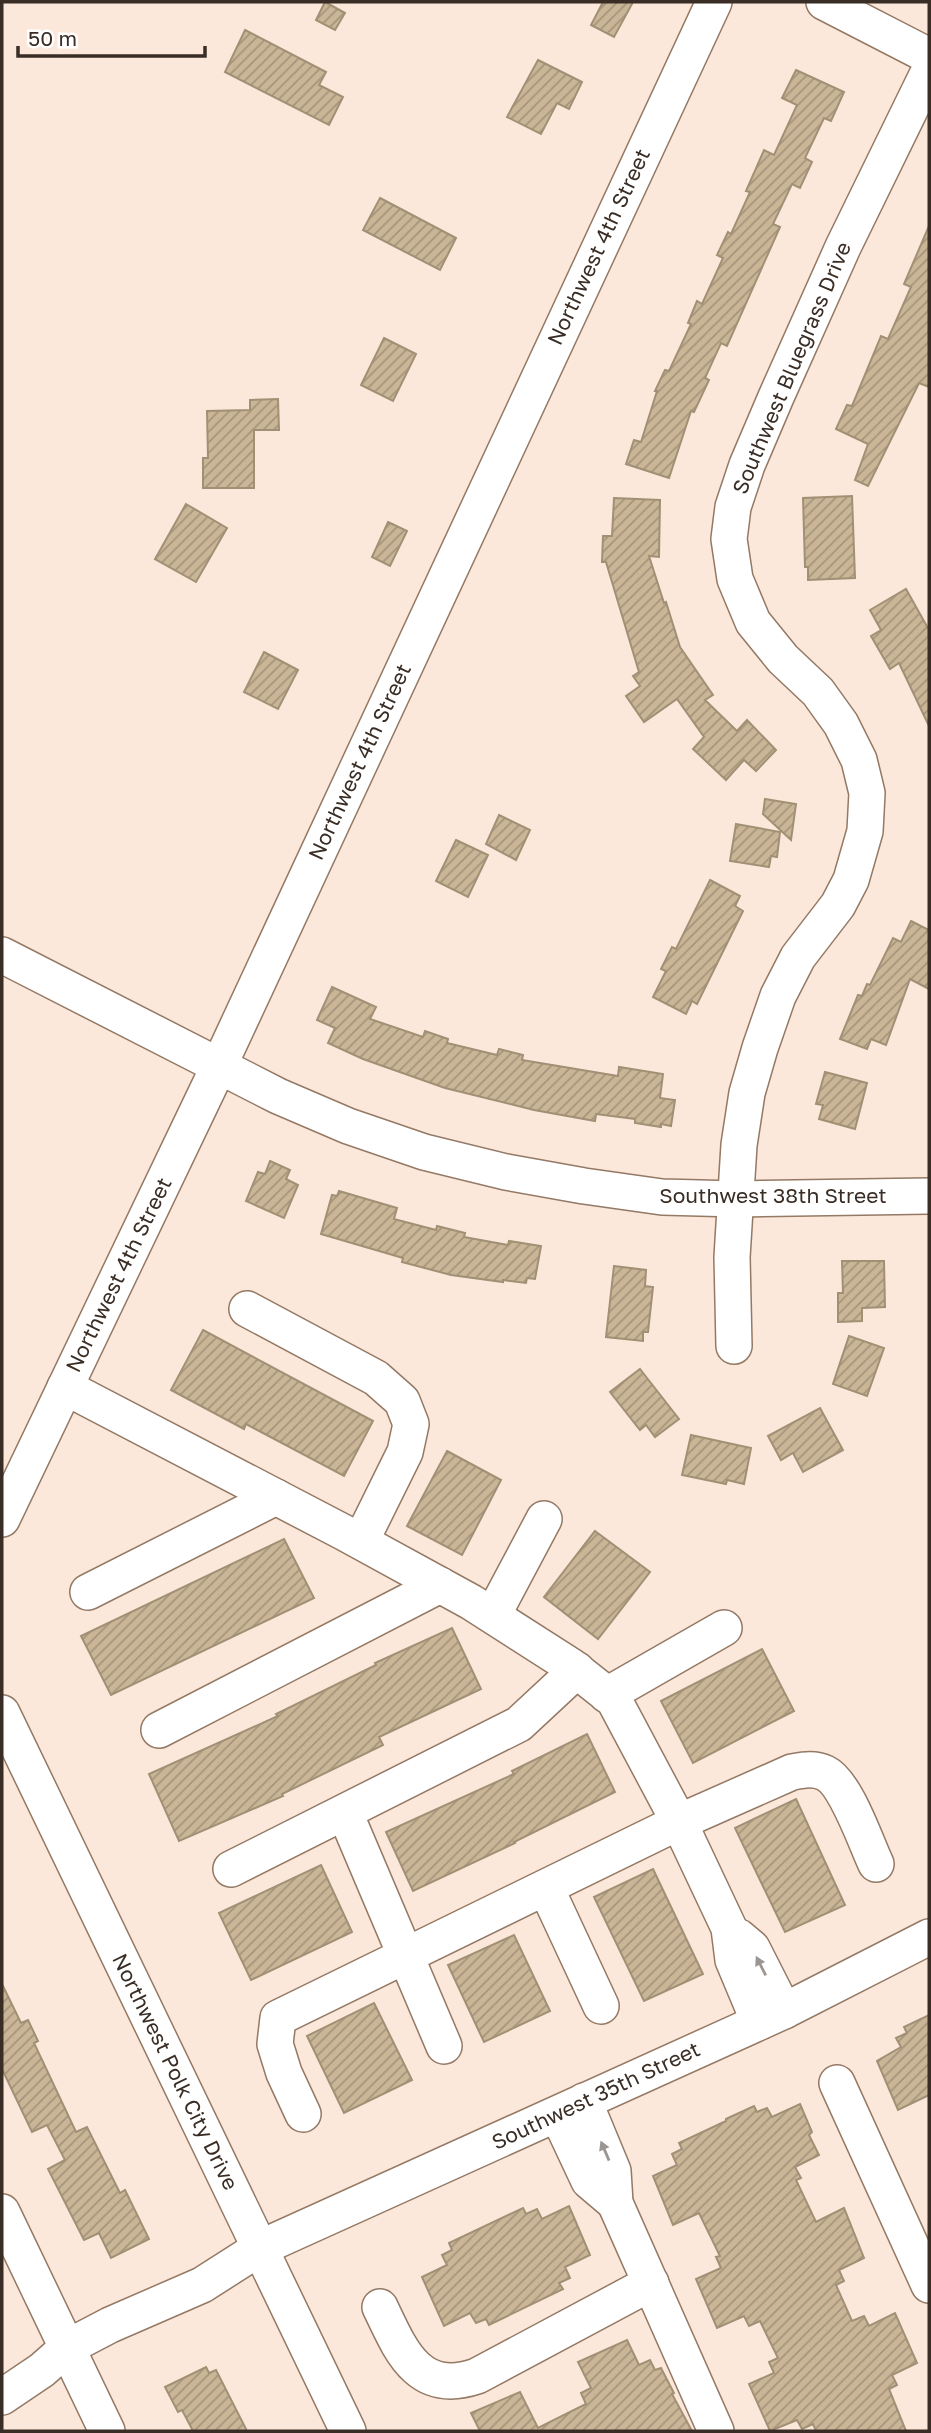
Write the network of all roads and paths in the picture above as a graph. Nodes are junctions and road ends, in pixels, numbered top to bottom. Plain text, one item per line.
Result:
1 (714, 2) edge
2 (824, 2) edge
3 (929, 56) edge
4 (929, 71) edge
5 (2, 956) edge
6 (218, 1068) junction
7 (929, 1196) edge
8 (737, 1199) junction
9 (247, 1309) dead end
10 (734, 1346) dead end
11 (65, 1387) junction
12 (276, 1497) junction
13 (2, 1519) edge
14 (544, 1519) dead end
15 (360, 1541) junction
16 (440, 1586) junction
17 (88, 1592) dead end
18 (493, 1615) junction
19 (724, 1628) dead end
20 (577, 1670) junction
21 (607, 1695) junction
22 (2, 1713) edge
23 (159, 1730) dead end
24 (345, 1813) junction
25 (679, 1822) junction
26 (876, 1864) dead end
27 (231, 1870) dead end
28 (546, 1888) junction
29 (929, 1937) edge
30 (407, 1955) junction
31 (601, 2006) dead end
32 (772, 2016) junction
33 (444, 2046) dead end
34 (837, 2083) dead end
35 (571, 2108) junction
36 (303, 2114) dead end
37 (2, 2212) edge
38 (260, 2248) junction
39 (650, 2283) junction
40 (929, 2285) edge
41 (380, 2307) dead end
42 (68, 2347) junction
43 (2, 2397) edge
44 (107, 2431) edge
45 (348, 2431) edge
46 (716, 2431) edge

1 - 6 street, Northwest 4th Street
2 - 3 street
4 - 8 street, Southwest Bluegrass Drive
5 - 6 street, Southwest 38th Street
6 - 8 street, Southwest 38th Street
6 - 11 street, Northwest 4th Street
7 - 8 street, Southwest 38th Street
8 - 10 street, Southwest Bluegrass Drive
9 - 15 street
11 - 12 street
11 - 13 street, Northwest 4th Street
12 - 15 street
12 - 17 street
14 - 18 street
15 - 16 street
16 - 18 street
16 - 23 street
18 - 20 street
19 - 21 street
20 - 21 street
20 - 24 street
21 - 25 street
22 - 38 street, Northwest Polk City Drive
24 - 27 street
24 - 30 street
25 - 26 street
25 - 28 street
25 - 32 street
28 - 30 street
28 - 31 street
29 - 32 street, Southwest 35th Street
30 - 33 street
30 - 36 street
32 - 35 street, Southwest 35th Street
34 - 40 street
35 - 38 street, Southwest 35th Street
35 - 39 street
37 - 42 street
38 - 42 street, Southwest 35th Street
38 - 45 street, Northwest Polk City Drive
39 - 41 street
39 - 46 street
42 - 43 street, Southwest 35th Street
42 - 44 street

